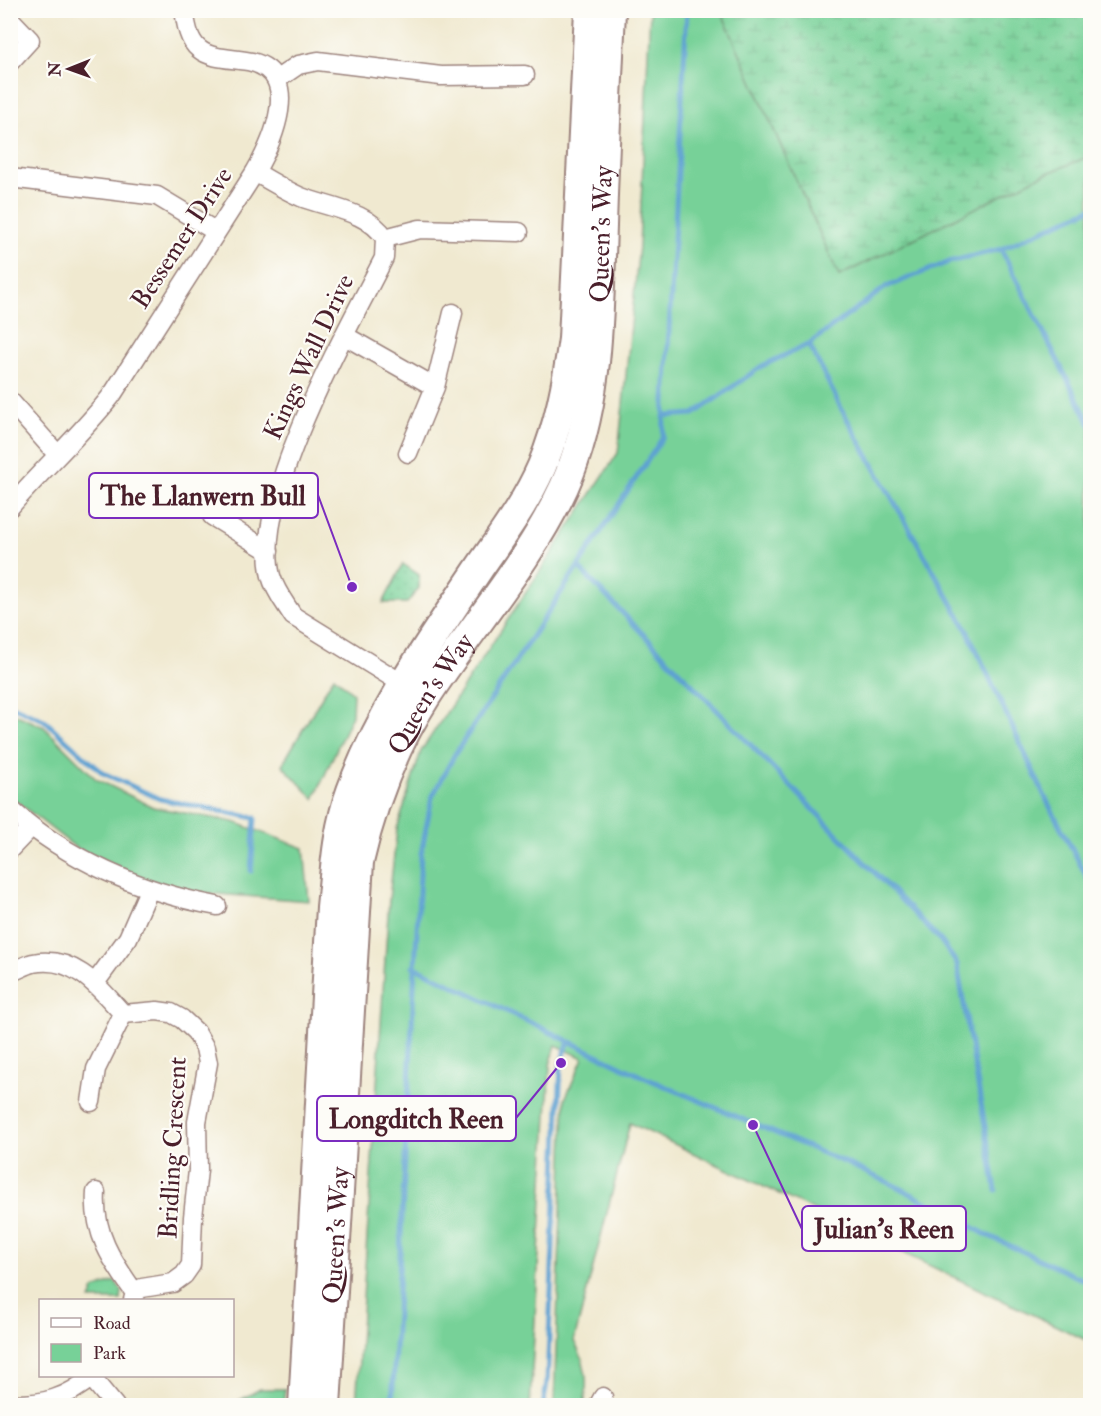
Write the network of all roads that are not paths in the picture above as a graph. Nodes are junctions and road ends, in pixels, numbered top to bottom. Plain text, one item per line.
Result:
1 (184, 10) edge
2 (589, 10) edge
3 (611, 10) edge
4 (10, 19) edge
5 (10, 62) edge
6 (525, 75) dead end
7 (276, 80) junction
8 (255, 172) junction
9 (10, 178) edge
10 (215, 231) junction
11 (519, 232) dead end
12 (385, 238) junction
13 (453, 313) dead end
14 (345, 336) junction
15 (435, 387) junction
16 (10, 401) edge
17 (408, 453) dead end
18 (57, 454) junction
19 (10, 507) edge
20 (212, 516) dead end
21 (269, 551) junction
22 (414, 691) junction
23 (10, 809) edge
24 (31, 827) junction
25 (10, 849) edge
26 (149, 890) junction
27 (217, 906) dead end
28 (10, 972) edge
29 (95, 983) junction
30 (123, 1014) junction
31 (91, 1102) dead end
32 (96, 1192) dead end
33 (134, 1297) edge
34 (91, 1377) edge
35 (93, 1377) edge
36 (10, 1404) edge
37 (115, 1406) edge
38 (303, 1406) edge
39 (326, 1406) edge

1 - 7 street
2 - 22 main road, Queen's Way
3 - 22 main road, Queen's Way
4 - 5 street
6 - 7 street
7 - 8 street, Bessemer Drive
8 - 10 street, Bessemer Drive
8 - 12 street
9 - 10 street
10 - 18 street, Bessemer Drive
11 - 12 street
12 - 14 street, Kings Wall Drive
13 - 15 street
14 - 15 street
14 - 21 street, Kings Wall Drive
15 - 17 street
16 - 18 street
18 - 19 street, Bessemer Drive
20 - 21 street
21 - 22 street, Kings Wall Drive
22 - 38 main road, Queen's Way
22 - 39 main road, Queen's Way
23 - 24 street
24 - 25 street
24 - 26 street
26 - 27 street
26 - 29 street
28 - 29 street
29 - 30 street
30 - 31 street
30 - 33 street, Bridling Crescent
32 - 33 street
34 - 36 street
35 - 37 street

